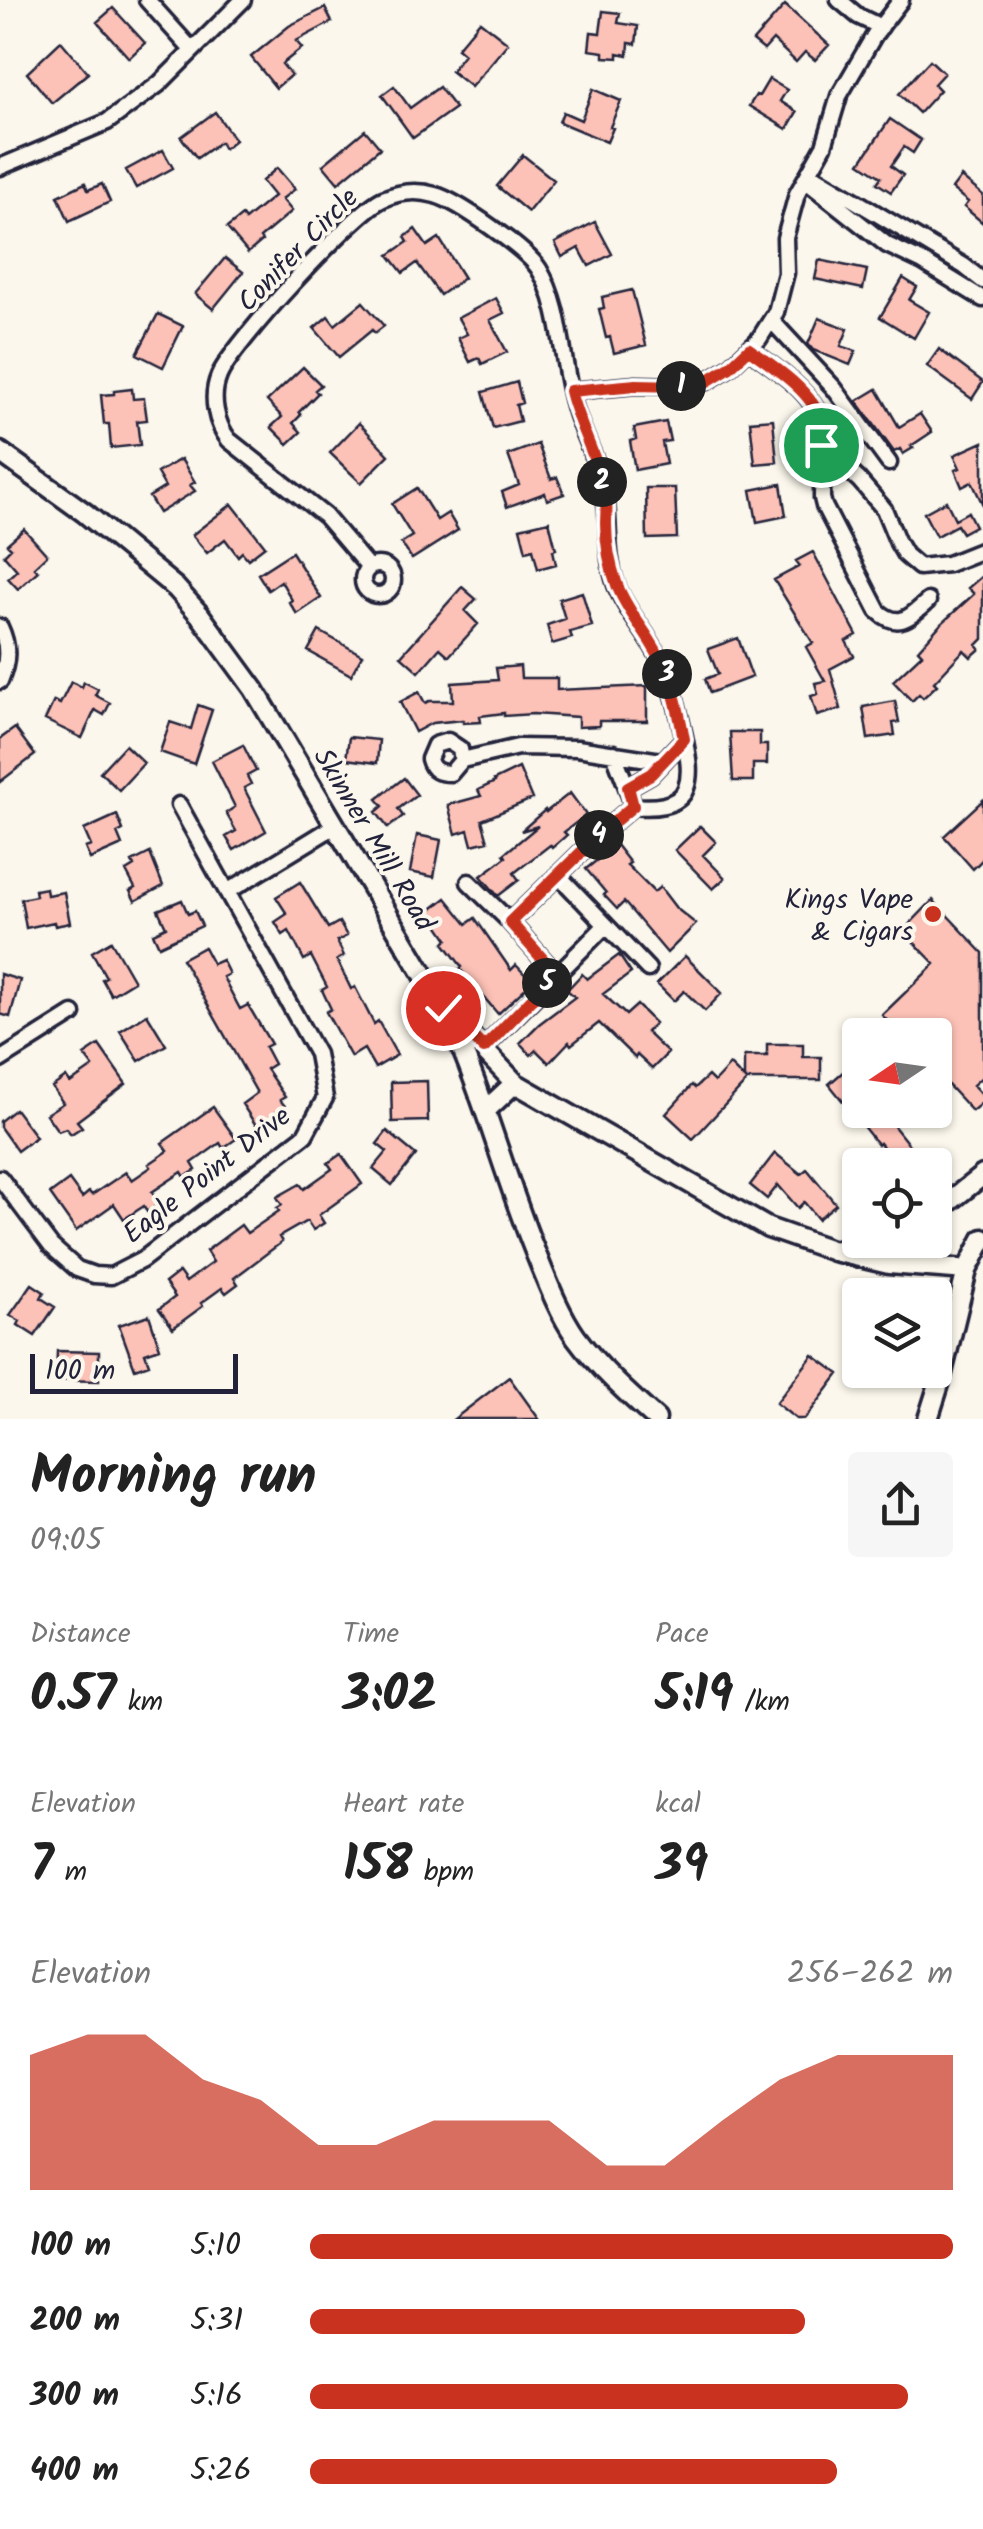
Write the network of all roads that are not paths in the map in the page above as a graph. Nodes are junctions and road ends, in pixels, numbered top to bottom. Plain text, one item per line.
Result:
1 (147, 0) edge
2 (243, 0) edge
3 (839, 0) edge
4 (901, 0) edge
5 (881, 27) junction
6 (192, 50) junction
7 (0, 167) edge
8 (807, 176) junction
9 (983, 281) edge
10 (983, 300) edge
11 (770, 320) junction
12 (749, 349) junction
13 (570, 391) junction
14 (821, 445) junction
15 (0, 452) edge
16 (888, 462) dead end
17 (983, 550) edge
18 (368, 568) dead end
19 (928, 601) dead end
20 (0, 627) edge
21 (0, 680) edge
22 (684, 739) junction
23 (614, 752) junction
24 (462, 760) dead end
25 (661, 761) junction
26 (628, 787) junction
27 (178, 805) dead end
28 (633, 806) junction
29 (334, 826) junction
30 (559, 876) junction
31 (469, 882) dead end
32 (227, 892) junction
33 (510, 922) junction
34 (606, 925) junction
35 (648, 969) dead end
36 (556, 974) junction
37 (443, 1008) junction
38 (74, 1014) dead end
39 (484, 1048) junction
40 (0, 1060) edge
41 (515, 1083) junction
42 (485, 1110) junction
43 (983, 1175) edge
44 (0, 1178) edge
45 (952, 1200) edge
46 (983, 1239) edge
47 (842, 1249) edge
48 (834, 1251) junction
49 (967, 1270) junction
50 (656, 1419) edge
51 (928, 1419) edge

1 - 6 street
2 - 6 street
3 - 5 street
4 - 5 street
5 - 8 street
6 - 7 street
8 - 9 street
8 - 10 street
8 - 11 street
11 - 12 street
11 - 16 street
12 - 13 street
12 - 14 street
13 - 18 street, Conifer Circle
13 - 22 street, Conifer Circle
14 - 17 street
14 - 19 street
15 - 29 street, Skinner Mill Road
20 - 21 street
22 - 25 street
22 - 28 street, Conifer Circle
23 - 24 street
23 - 25 street
23 - 26 street
25 - 26 street
26 - 28 street
27 - 32 street, Eagle Point Drive
28 - 30 street
29 - 32 street
29 - 37 street, Skinner Mill Road
30 - 33 street
30 - 34 street
31 - 33 street
32 - 44 street, Eagle Point Drive
33 - 36 street
34 - 35 street
34 - 36 street
36 - 39 street
37 - 39 street, Skinner Mill Road
37 - 42 street
38 - 40 street
39 - 41 street, Skinner Mill Road
41 - 42 street
41 - 48 street, Skinner Mill Road
42 - 50 street
43 - 45 street
46 - 49 street
47 - 48 street
48 - 49 street, Skinner Mill Road
49 - 51 street

